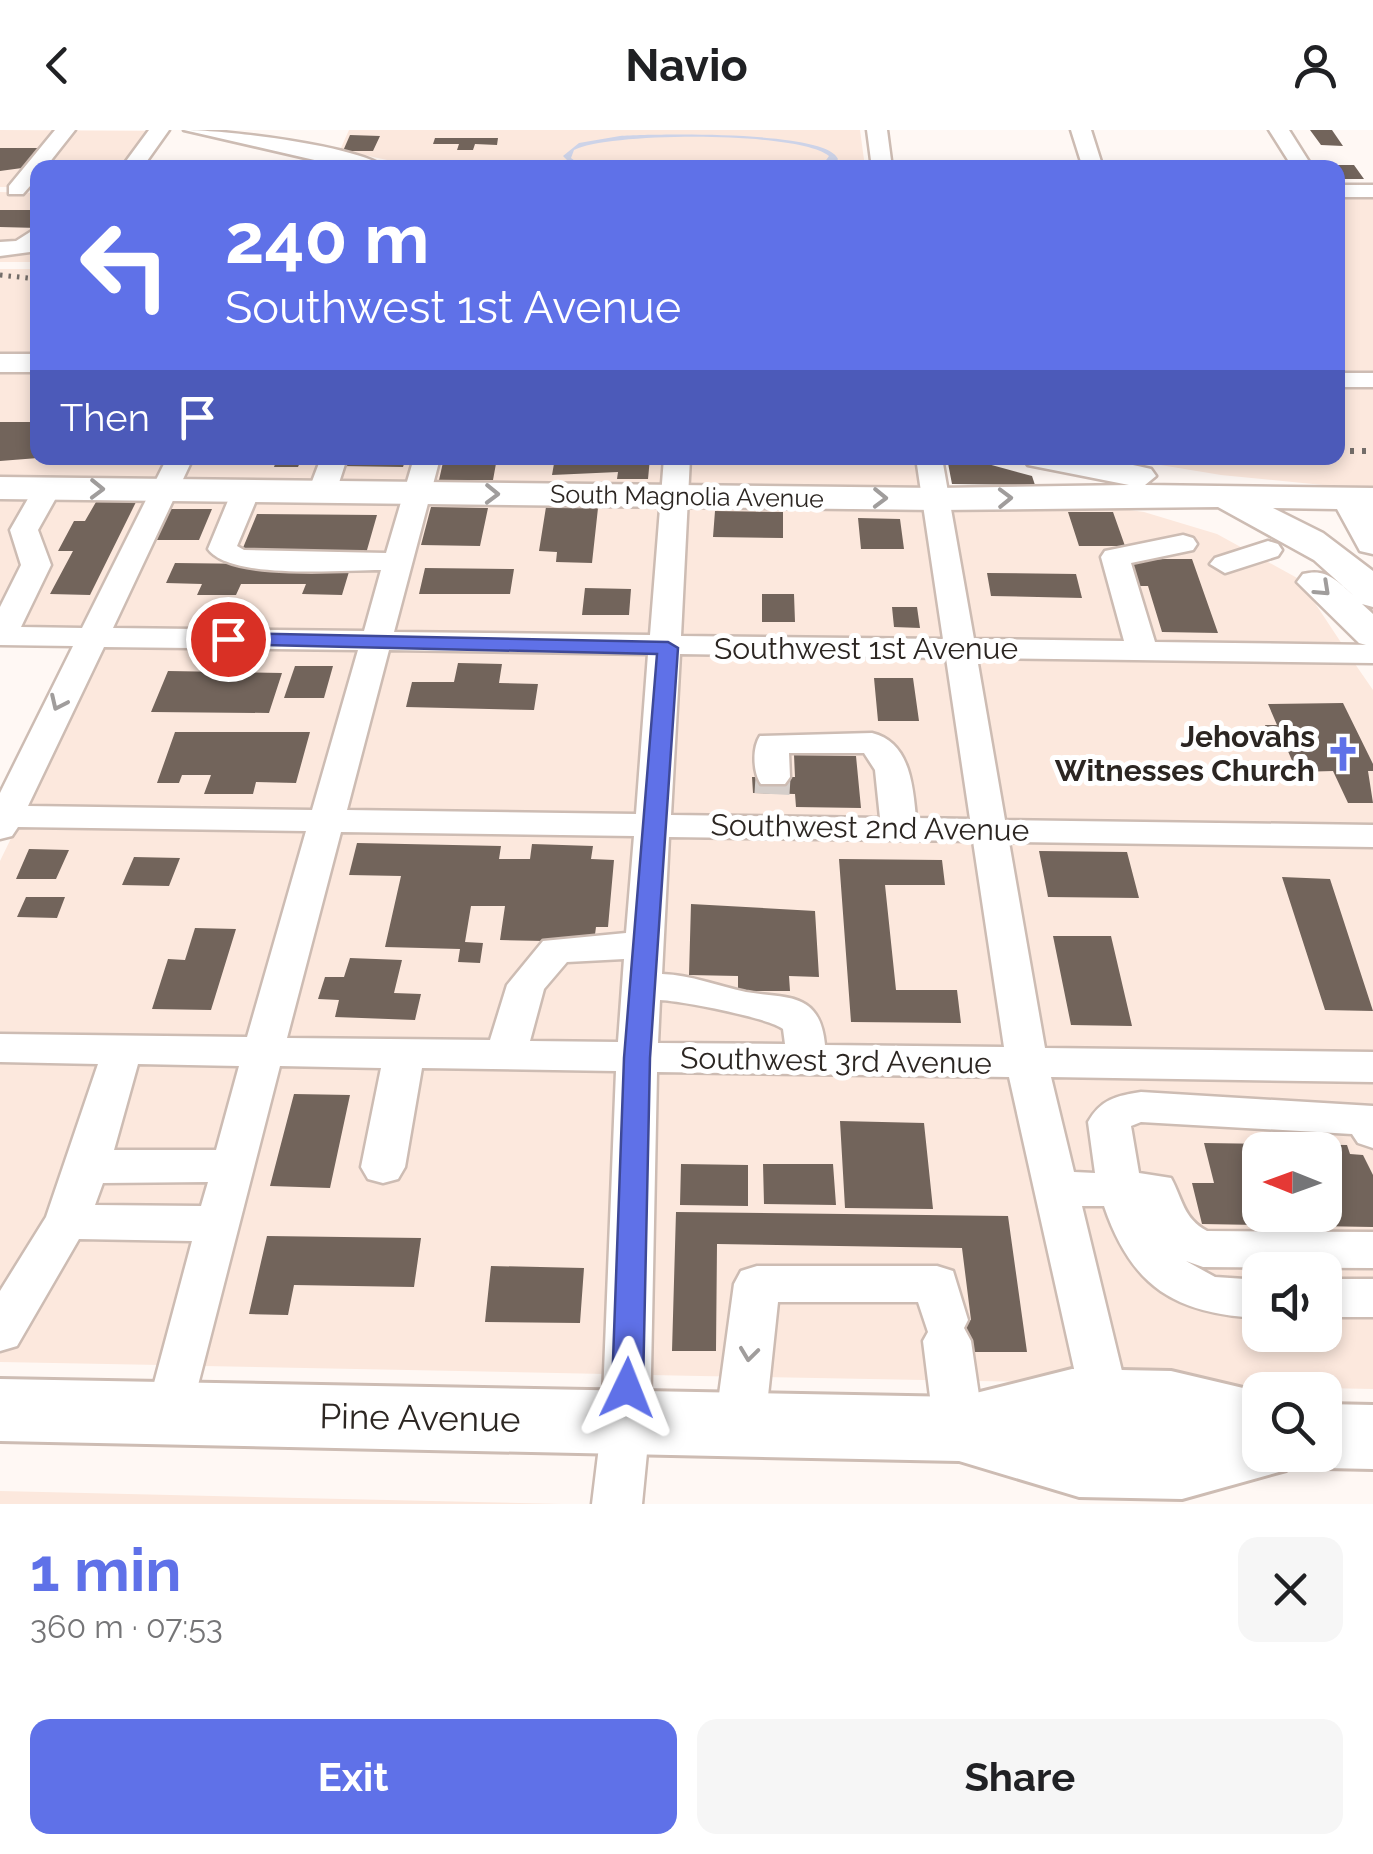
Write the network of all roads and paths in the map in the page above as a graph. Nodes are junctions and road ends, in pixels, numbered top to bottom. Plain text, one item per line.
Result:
1 (64, 130) edge
2 (159, 130) edge
3 (194, 130) edge
4 (878, 130) edge
5 (1081, 130) edge
6 (1280, 130) edge
7 (249, 133) edge
8 (327, 154) edge
9 (40, 160) edge
10 (137, 160) edge
11 (881, 160) edge
12 (1091, 160) edge
13 (1298, 160) edge
14 (30, 173) edge
15 (1367, 191) edge
16 (14, 193) edge
17 (1373, 210) edge
18 (30, 240) edge
19 (0, 248) edge
20 (0, 265) edge
21 (30, 266) edge
22 (0, 363) edge
23 (30, 363) edge
24 (1345, 380) edge
25 (1373, 380) edge
26 (176, 465) edge
27 (332, 465) edge
28 (678, 465) edge
29 (930, 465) edge
30 (1119, 471) junction
31 (422, 475) edge
32 (1062, 478) edge
33 (0, 488) edge
34 (48, 488) junction
35 (164, 490) junction
36 (246, 491) junction
37 (322, 492) junction
38 (677, 496) junction
39 (1216, 497) junction
40 (1365, 498) edge
41 (936, 499) junction
42 (1183, 544) dead end
43 (1373, 544) edge
44 (1268, 550) junction
45 (399, 562) junction
46 (1225, 564) dead end
47 (1373, 595) edge
48 (1373, 634) edge
49 (0, 636) edge
50 (89, 637) junction
51 (379, 642) junction
52 (668, 648) junction
53 (962, 648) junction
54 (1142, 651) junction
55 (1373, 654) edge
56 (773, 799) junction
57 (327, 820) junction
58 (3, 822) edge
59 (654, 824) junction
60 (900, 828) junction
61 (990, 830) junction
62 (1373, 836) edge
63 (645, 945) junction
64 (642, 986) junction
65 (0, 1048) edge
66 (122, 1050) junction
67 (262, 1052) junction
68 (404, 1054) junction
69 (505, 1056) junction
70 (637, 1058) junction
71 (806, 1060) junction
72 (1028, 1064) junction
73 (1302, 1066) junction
74 (1373, 1067) edge
75 (1320, 1117) junction
76 (1373, 1132) edge
77 (234, 1166) junction
78 (88, 1167) junction
79 (383, 1167) dead end
80 (1056, 1189) junction
81 (1118, 1189) junction
82 (66, 1222) junction
83 (218, 1224) junction
84 (1373, 1250) edge
85 (1242, 1297) edge
86 (1342, 1298) edge
87 (1373, 1298) edge
88 (0, 1332) edge
89 (1105, 1400) junction
90 (0, 1410) edge
91 (170, 1413) junction
92 (1242, 1420) edge
93 (626, 1422) junction
94 (740, 1424) junction
95 (960, 1429) junction
96 (1342, 1436) edge
97 (1373, 1437) edge
98 (1242, 1451) edge
99 (1148, 1485) edge
100 (617, 1504) edge

1 - 9 street
2 - 10 street
3 - 7 street
4 - 11 street
5 - 12 street
6 - 13 street
7 - 8 street
14 - 16 street
15 - 17 street
18 - 19 street
20 - 21 street
22 - 23 main road
24 - 25 street
26 - 35 street
27 - 37 street
28 - 38 street
29 - 41 street
30 - 32 main road
30 - 39 main road
30 - 40 main road
31 - 37 main road, South Magnolia Avenue
31 -> 38 main road, South Magnolia Avenue
31 - 45 street
32 - 39 main road, South Magnolia Avenue
41 -> 32 main road, South Magnolia Avenue
32 - 44 main road
33 - 34 main road, South Magnolia Avenue
34 -> 35 main road, South Magnolia Avenue
34 - 49 street
35 - 36 main road, South Magnolia Avenue
35 - 50 street
36 - 37 main road, South Magnolia Avenue
36 - 45 street
38 -> 41 main road, South Magnolia Avenue
38 - 52 street
39 - 40 main road, South Magnolia Avenue
39 - 47 main road
40 - 43 main road
41 - 53 street
42 - 54 street
44 - 46 street
44 -> 48 main road
45 - 51 street
49 - 50 street, Southwest 1st Avenue
50 - 51 street, Southwest 1st Avenue
50 -> 58 street
51 - 52 street, Southwest 1st Avenue
51 - 57 street
52 - 53 street, Southwest 1st Avenue
52 - 59 street
53 - 54 street, Southwest 1st Avenue
53 - 61 street
54 - 55 street, Southwest 1st Avenue
56 - 59 street, Southwest 2nd Avenue
56 - 60 street, Southwest 2nd Avenue
56 - 60 street
57 - 58 street, Southwest 2nd Avenue
57 - 59 street, Southwest 2nd Avenue
57 - 67 street
59 - 63 street
60 - 61 street, Southwest 2nd Avenue
61 - 62 street, Southwest 2nd Avenue
61 - 72 street
63 - 64 street
63 - 69 street
64 - 70 street
64 - 71 street
65 - 66 street, Southwest 3rd Avenue
66 - 67 street, Southwest 3rd Avenue
66 - 78 street
67 - 68 street, Southwest 3rd Avenue
67 - 77 street
68 - 69 street, Southwest 3rd Avenue
68 - 79 street
69 - 70 street, Southwest 3rd Avenue
70 - 71 street, Southwest 3rd Avenue
70 - 93 street
71 - 72 street, Southwest 3rd Avenue
72 - 73 street, Southwest 3rd Avenue
72 - 80 street
73 - 74 street, Southwest 3rd Avenue
73 - 75 street
75 - 76 street
75 - 81 street
77 - 78 street
77 - 83 street
78 - 82 street
80 - 81 street
80 - 89 street
81 - 84 street
81 - 85 street
82 - 83 street
82 - 88 street
83 - 91 street
86 - 87 street
89 - 92 highway, Pine Avenue
89 - 95 highway, Pine Avenue
90 - 91 highway, Pine Avenue
91 - 93 highway, Pine Avenue
93 - 94 highway, Pine Avenue
93 - 100 street
94 - 95 highway, Pine Avenue
95 -> 94 street
95 - 99 highway, Pine Avenue
96 - 97 highway
98 - 99 highway, Pine Avenue

